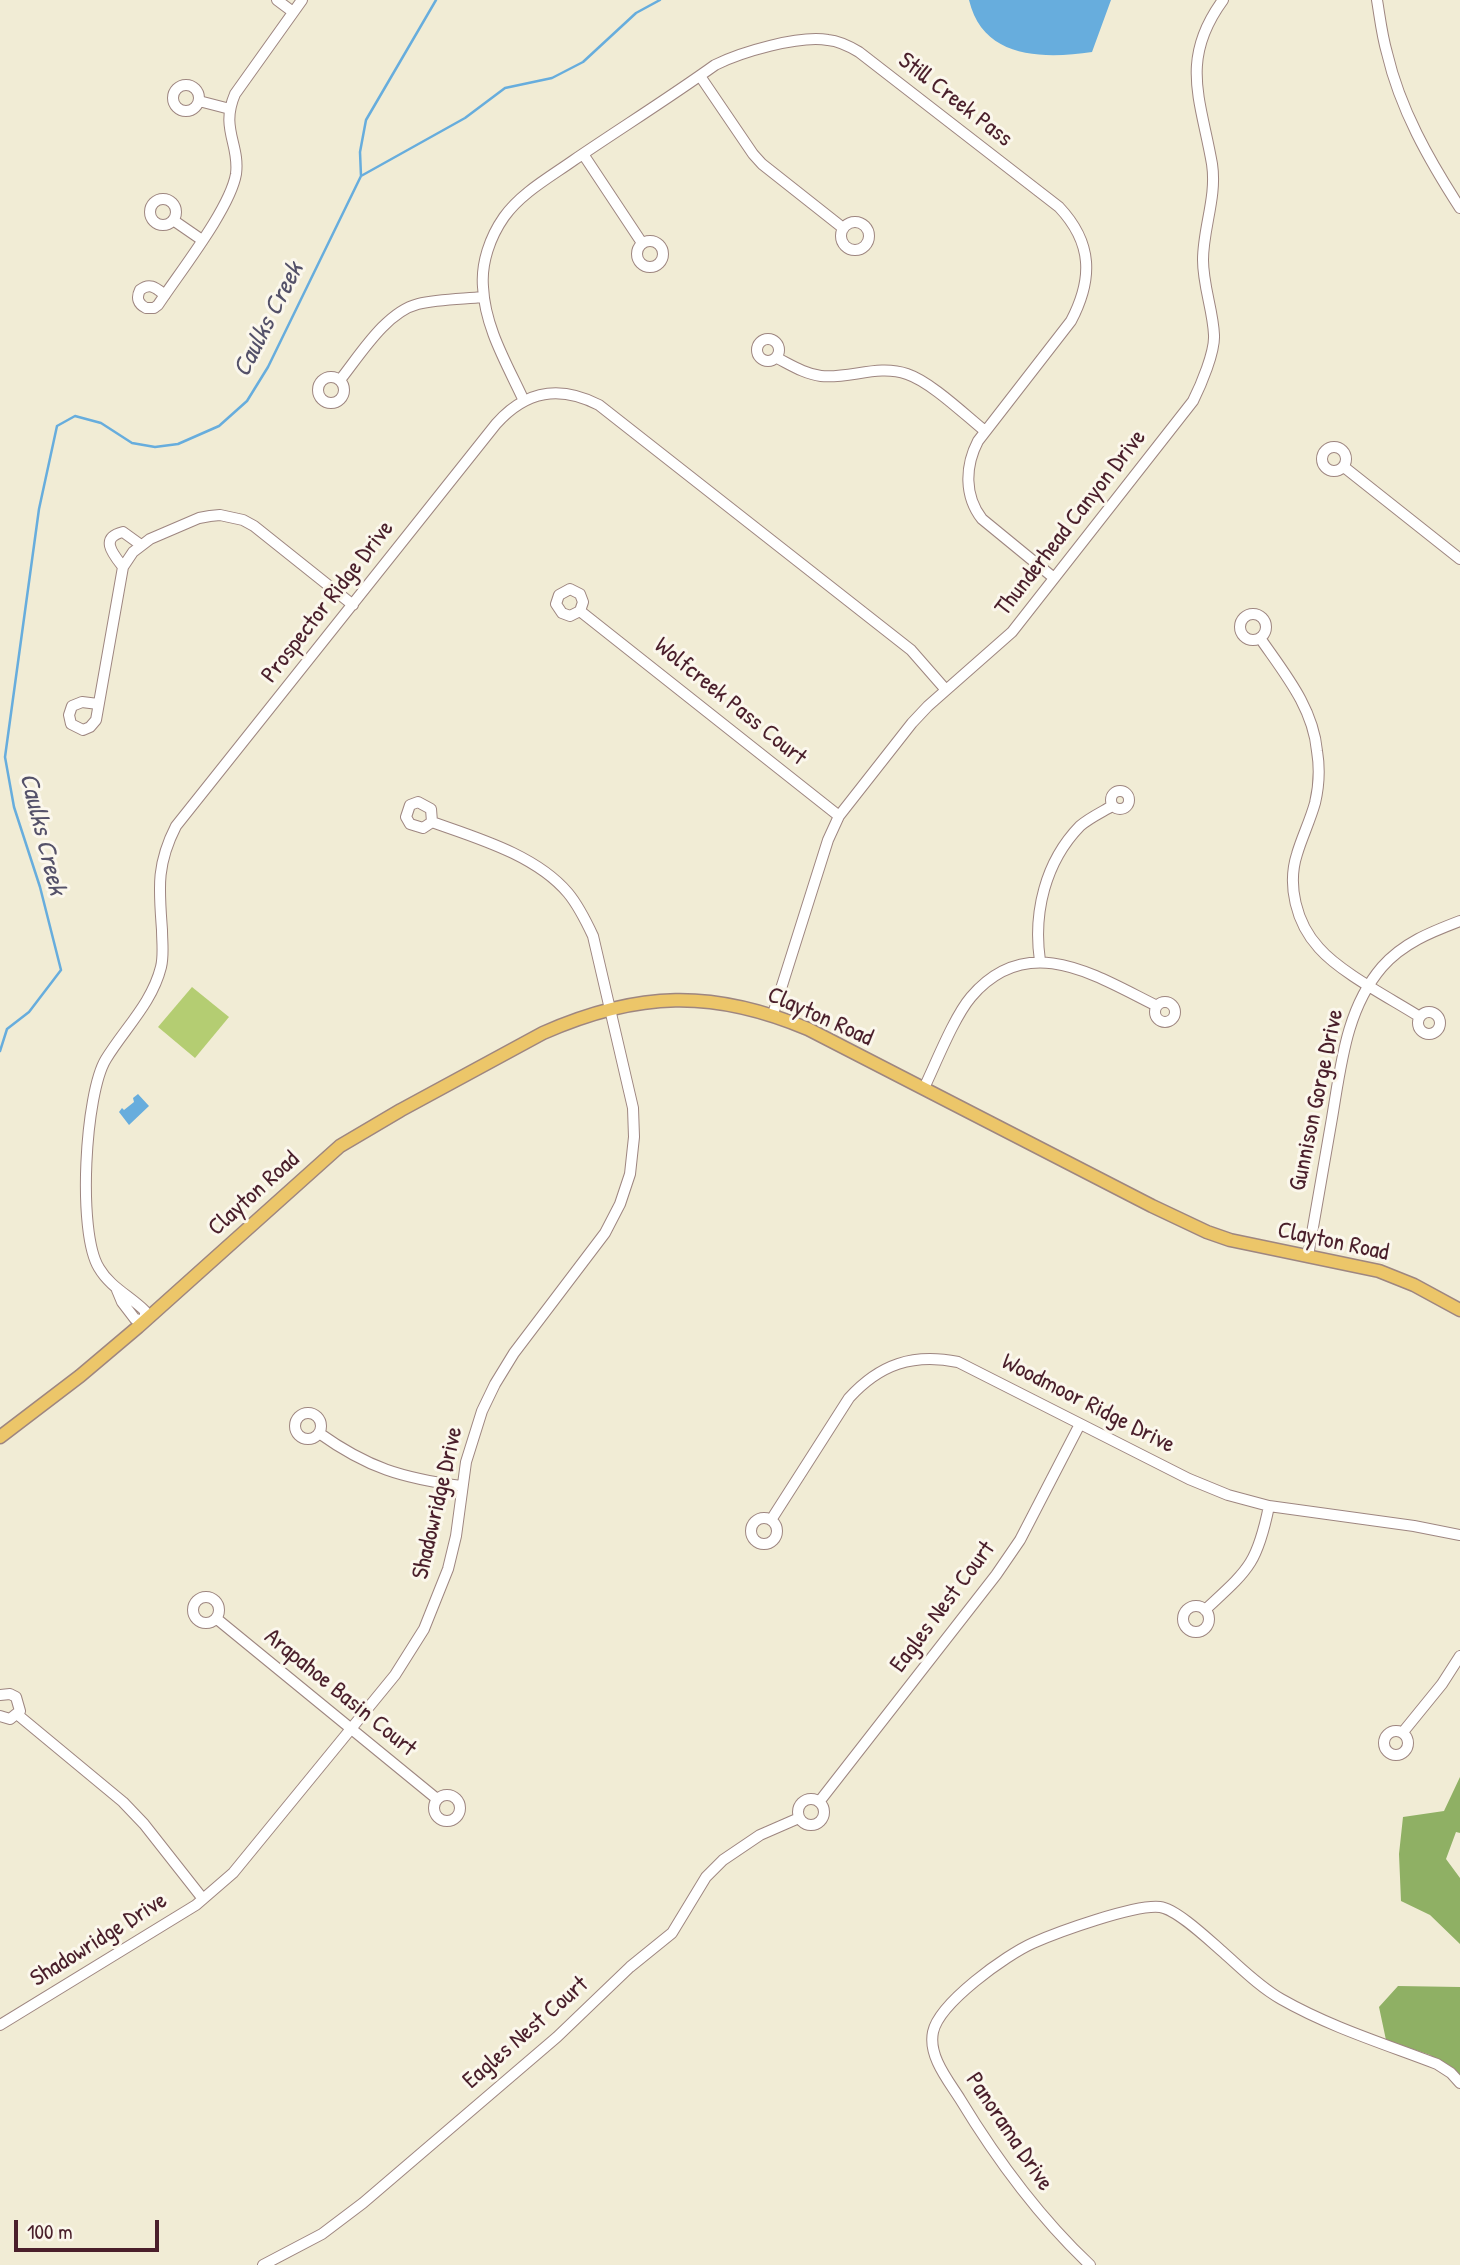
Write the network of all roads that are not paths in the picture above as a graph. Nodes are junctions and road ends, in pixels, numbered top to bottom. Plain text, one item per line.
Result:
1 (276, 0) edge
2 (302, 0) edge
3 (1223, 0) edge
4 (1377, 0) edge
5 (293, 12) junction
6 (700, 76) junction
7 (200, 101) dead end
8 (230, 109) junction
9 (583, 154) junction
10 (1460, 208) edge
11 (173, 220) dead end
12 (844, 228) dead end
13 (202, 240) junction
14 (642, 243) dead end
15 (165, 295) dead end
16 (484, 297) junction
17 (776, 358) dead end
18 (340, 380) dead end
19 (524, 401) junction
20 (985, 430) junction
21 (1345, 467) dead end
22 (141, 545) junction
23 (1460, 559) edge
24 (123, 567) junction
25 (1054, 578) junction
26 (353, 605) junction
27 (580, 611) dead end
28 (1259, 638) dead end
29 (946, 690) junction
30 (98, 704) dead end
31 (1112, 806) dead end
32 (839, 816) junction
33 (432, 822) dead end
34 (1460, 921) edge
35 (1040, 961) junction
36 (1369, 985) junction
37 (1157, 1006) dead end
38 (610, 1009) junction
39 (772, 1014) junction
40 (1420, 1017) dead end
41 (924, 1088) junction
42 (1308, 1256) junction
43 (1460, 1310) edge
44 (145, 1321) junction
45 (1080, 1424) junction
46 (319, 1433) dead end
47 (0, 1437) edge
48 (461, 1486) junction
49 (1269, 1506) junction
50 (771, 1520) dead end
51 (1460, 1535) edge
52 (1205, 1610) dead end
53 (216, 1619) dead end
54 (1460, 1656) edge
55 (0, 1695) edge
56 (18, 1715) junction
57 (0, 1716) edge
58 (351, 1728) junction
59 (1404, 1732) dead end
60 (437, 1799) dead end
61 (819, 1802) junction
62 (800, 1818) junction
63 (203, 1899) junction
64 (0, 2025) edge
65 (1460, 2082) edge
66 (263, 2265) edge
67 (1090, 2265) edge

1 - 5 street
2 - 5 street
3 - 25 street, Thunderhead Canyon Drive
4 - 10 street
5 - 8 street
6 - 9 street, Still Creek Pass
6 - 12 street
6 - 20 street, Still Creek Pass
7 - 8 street
8 - 13 street
9 - 14 street
9 - 16 street, Still Creek Pass
11 - 13 street
13 - 15 street
16 - 18 street
16 - 19 street, Still Creek Pass
17 - 20 street
19 - 26 street, Prospector Ridge Drive
19 - 29 street, Prospector Ridge Drive
20 - 25 street, Still Creek Pass
21 - 23 street
22 - 24 street
22 - 24 street
22 - 26 street
24 - 30 street
25 - 29 street, Thunderhead Canyon Drive
26 - 44 street, Prospector Ridge Drive
27 - 32 street, Wolfcreek Pass Court
28 - 36 street
29 - 32 street, Thunderhead Canyon Drive
31 - 35 street
32 - 39 street, Thunderhead Canyon Drive
33 - 38 street, Shadowridge Drive
34 - 36 street, Gunnison Gorge Drive
35 - 37 street
35 - 41 street
36 - 40 street
36 - 42 street, Gunnison Gorge Drive
38 - 39 main road, Clayton Road
38 - 44 main road, Clayton Road
38 - 48 street, Shadowridge Drive
39 - 41 main road, Clayton Road
41 - 42 main road, Clayton Road
42 - 43 main road, Clayton Road
44 - 47 main road, Clayton Road
45 - 49 street, Woodmoor Ridge Drive
45 - 50 street, Woodmoor Ridge Drive
45 - 61 street, Eagles Nest Court
46 - 48 street
48 - 58 street, Shadowridge Drive
49 - 51 street, Woodmoor Ridge Drive
49 - 52 street
53 - 58 street, Arapahoe Basin Court
54 - 59 street
55 - 56 street
56 - 57 street
56 - 63 street
58 - 60 street, Arapahoe Basin Court
58 - 63 street, Shadowridge Drive
61 - 62 street, Eagles Nest Court
61 - 62 street, Eagles Nest Court
62 - 66 street, Eagles Nest Court
63 - 64 street, Shadowridge Drive
65 - 67 street, Panorama Drive

